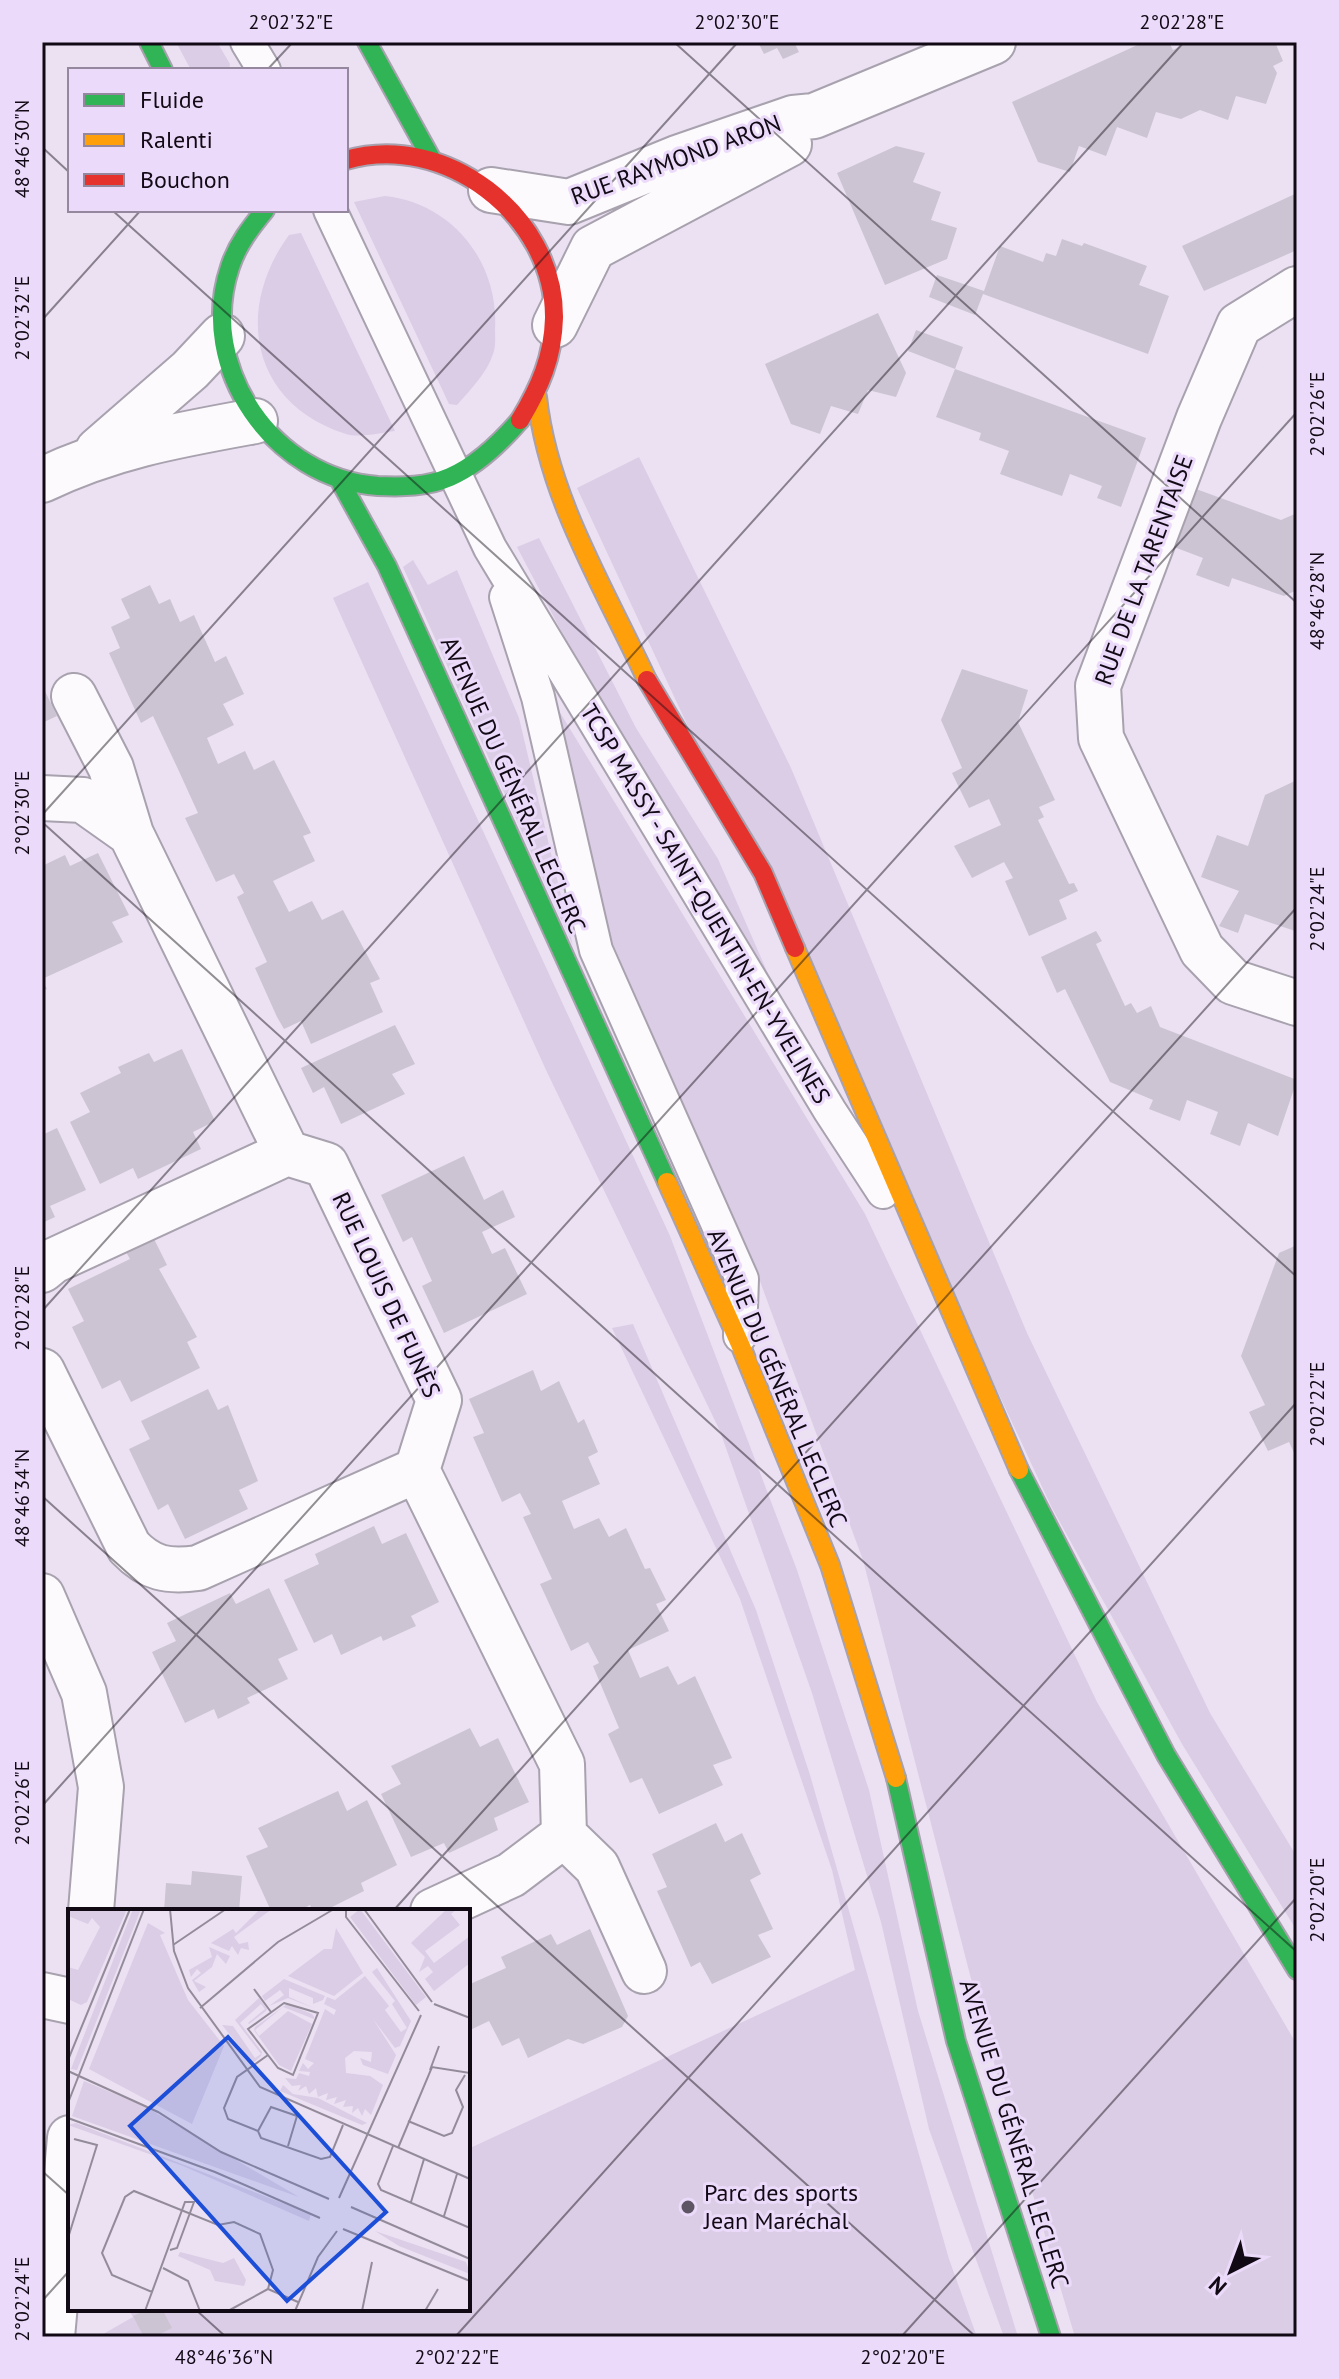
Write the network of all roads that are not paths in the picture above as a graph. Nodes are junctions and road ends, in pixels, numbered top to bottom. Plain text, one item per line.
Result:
1 (149, 42) edge
2 (247, 42) edge
3 (264, 42) edge
4 (367, 42) edge
5 (993, 42) edge
6 (162, 68) edge
7 (263, 68) edge
8 (271, 68) edge
9 (814, 116) junction
10 (348, 160) edge
11 (432, 160) junction
12 (491, 190) junction
13 (263, 212) edge
14 (331, 212) edge
15 (229, 230) dead end
16 (227, 275) junction
17 (1297, 289) edge
18 (555, 325) junction
19 (222, 336) junction
20 (537, 397) junction
21 (255, 421) junction
22 (90, 457) junction
23 (454, 475) junction
24 (42, 480) edge
25 (340, 481) junction
26 (490, 548) junction
27 (74, 696) dead end
28 (42, 798) edge
29 (131, 834) junction
30 (1297, 1003) edge
31 (287, 1153) junction
32 (925, 1256) junction
33 (42, 1270) edge
34 (740, 1344) junction
35 (42, 1371) edge
36 (417, 1470) junction
37 (42, 1596) edge
38 (564, 1835) junction
39 (91, 1909) edge
40 (437, 1909) edge
41 (1297, 1970) edge
42 (644, 1971) dead end
43 (42, 1995) edge
44 (68, 2001) edge
45 (68, 2160) edge
46 (52, 2337) edge
47 (1051, 2337) edge

1 - 6 main road
2 - 7 lane
3 - 8 lane
4 - 11 main road
5 - 9 street, RUE RAYMOND ARON
9 - 12 street, RUE RAYMOND ARON
9 - 18 street, RUE RAYMOND ARON
10 - 11 main road
11 - 12 main road
12 - 18 main road
13 - 16 main road
14 - 23 lane, TCSP MASSY - SAINT-QUENTIN-EN-YVELINES
15 - 16 main road
16 - 19 main road
17 - 30 street, RUE DE LA TARENTAISE
18 - 20 main road
19 - 21 main road
19 - 22 street
20 - 23 main road
20 - 32 main road
21 - 22 street
21 - 25 main road
22 - 24 street
23 - 25 main road
23 - 26 lane, TCSP MASSY - SAINT-QUENTIN-EN-YVELINES
25 - 34 main road, AVENUE DU GÉNÉRAL LECLERC
26 - 32 lane, TCSP MASSY - SAINT-QUENTIN-EN-YVELINES
26 - 34 lane, TCSP MASSY - SAINT-QUENTIN-EN-YVELINES
27 - 29 street
28 - 29 street
29 - 31 street
31 - 33 street
31 - 36 street, RUE LOUIS DE FUNÈS
32 - 41 main road
34 - 47 main road, AVENUE DU GÉNÉRAL LECLERC
35 - 36 street
36 - 38 street
37 - 39 street
38 - 40 street
38 - 42 street
43 - 44 street
45 - 46 street

